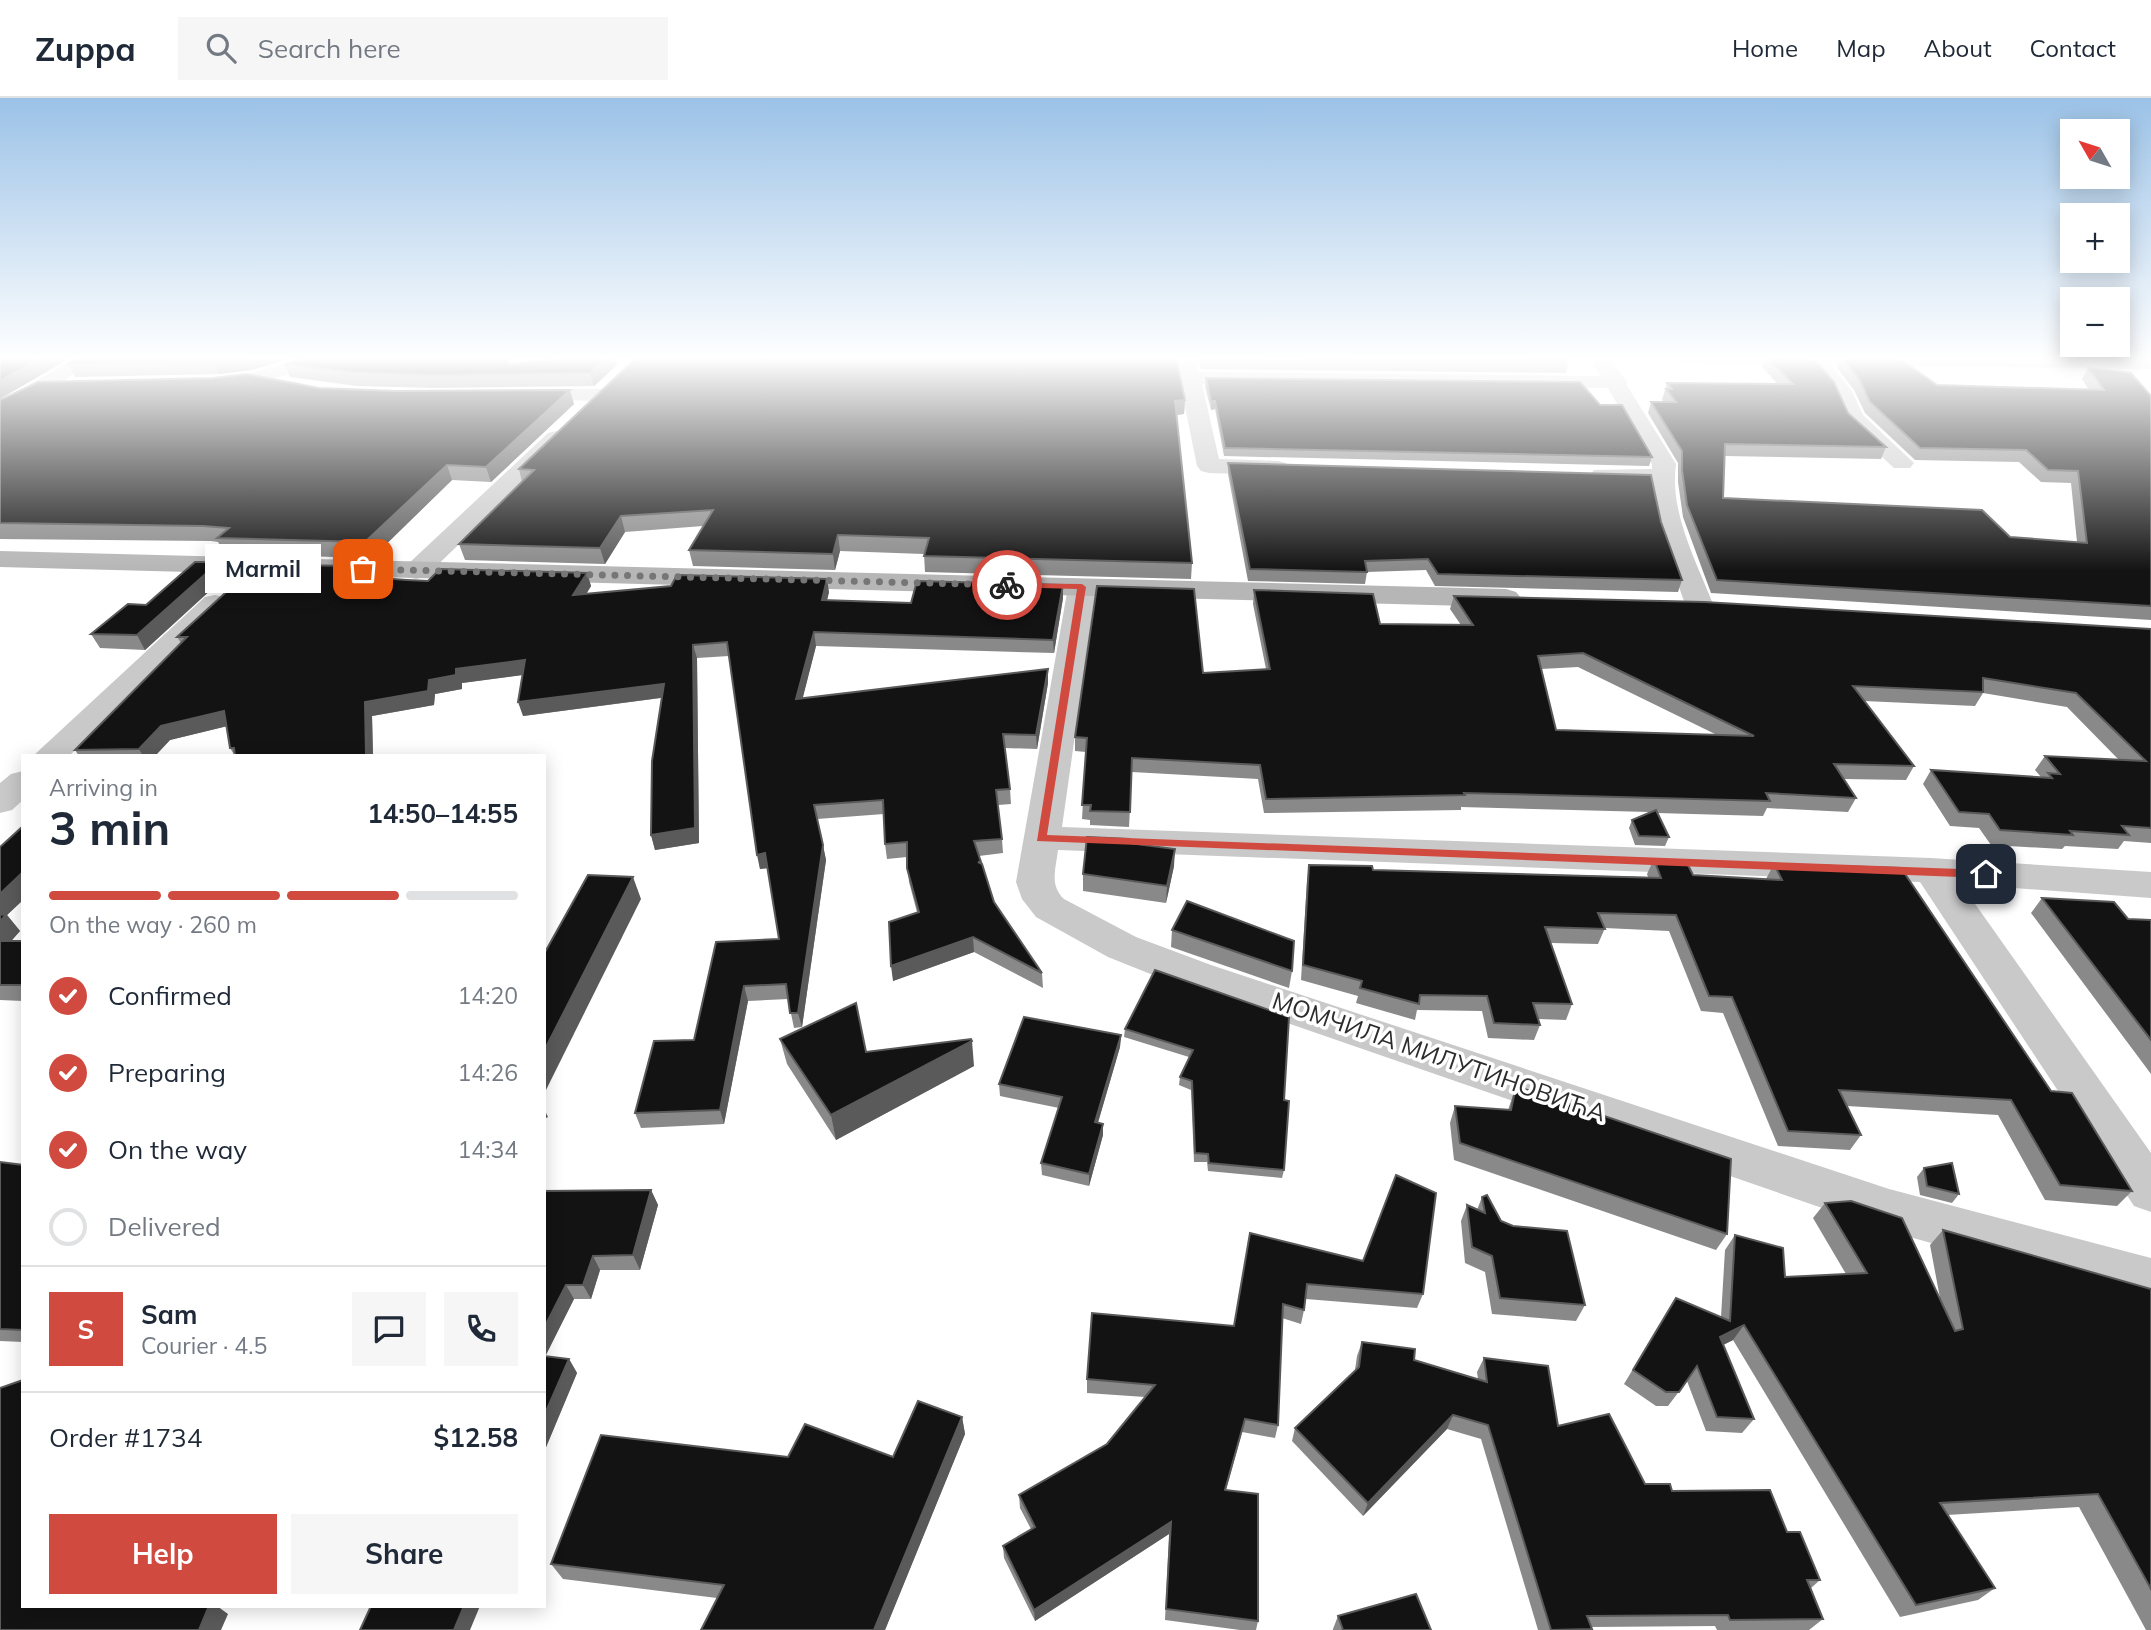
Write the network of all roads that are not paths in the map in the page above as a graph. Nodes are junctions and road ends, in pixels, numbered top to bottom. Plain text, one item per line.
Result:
1 (566, 428) edge
2 (1201, 428) edge
3 (1644, 428) edge
4 (1864, 428) edge
5 (1902, 463) dead end
6 (1305, 468) edge
7 (1578, 475) edge
8 (1660, 476) junction
9 (0, 559) edge
10 (257, 565) junction
11 (416, 571) junction
12 (1082, 587) junction
13 (1539, 599) edge
14 (1698, 604) edge
15 (52, 754) edge
16 (21, 783) edge
17 (0, 802) edge
18 (1041, 838) junction
19 (1931, 870) junction
20 (2151, 885) edge
21 (2149, 1186) edge
22 (2151, 1282) edge

1 - 11 street
2 - 6 street
3 - 8 street
4 - 5 street
7 - 8 street
8 - 14 street
9 - 10 main road
10 - 11 main road
10 - 15 street
11 - 12 main road
12 - 13 main road
12 - 18 street, МОМЧИЛА МИЛУТИНОВИЋА
16 - 17 street
18 - 19 street
18 - 22 street, МОМЧИЛА МИЛУТИНОВИЋА
19 - 20 street
19 - 21 street

